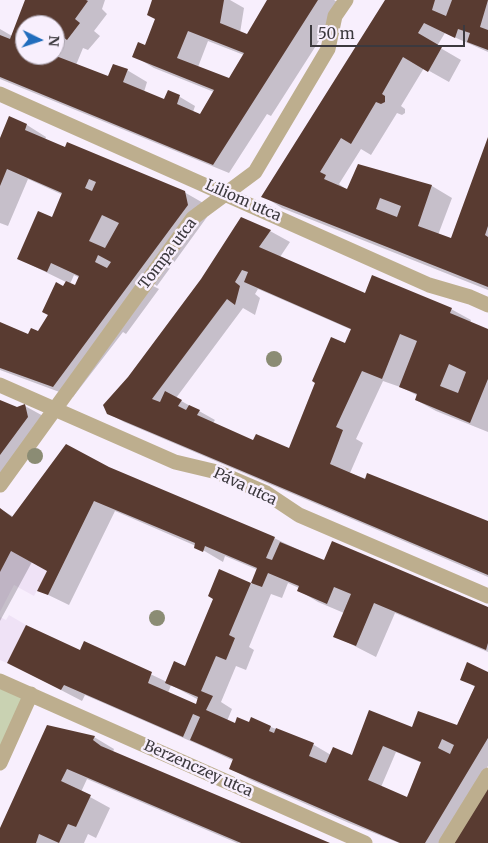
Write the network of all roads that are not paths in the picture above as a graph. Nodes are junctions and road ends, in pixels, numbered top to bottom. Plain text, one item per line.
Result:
1 (346, 0) edge
2 (0, 94) edge
3 (226, 194) junction
4 (488, 305) edge
5 (0, 385) edge
6 (54, 411) junction
7 (0, 485) edge
8 (488, 596) edge
9 (0, 680) edge
10 (31, 694) junction
11 (0, 763) edge
12 (488, 775) edge
13 (365, 843) edge
14 (446, 843) edge

1 - 3 street, Tompa utca
2 - 3 street, Liliom utca
3 - 4 street, Liliom utca
3 - 6 street, Tompa utca
5 - 6 street, Páva utca
6 - 7 street, Tompa utca
6 - 8 street, Páva utca
9 - 10 street, Berzenczey utca
10 - 11 street
10 - 13 street, Berzenczey utca
12 - 14 street

